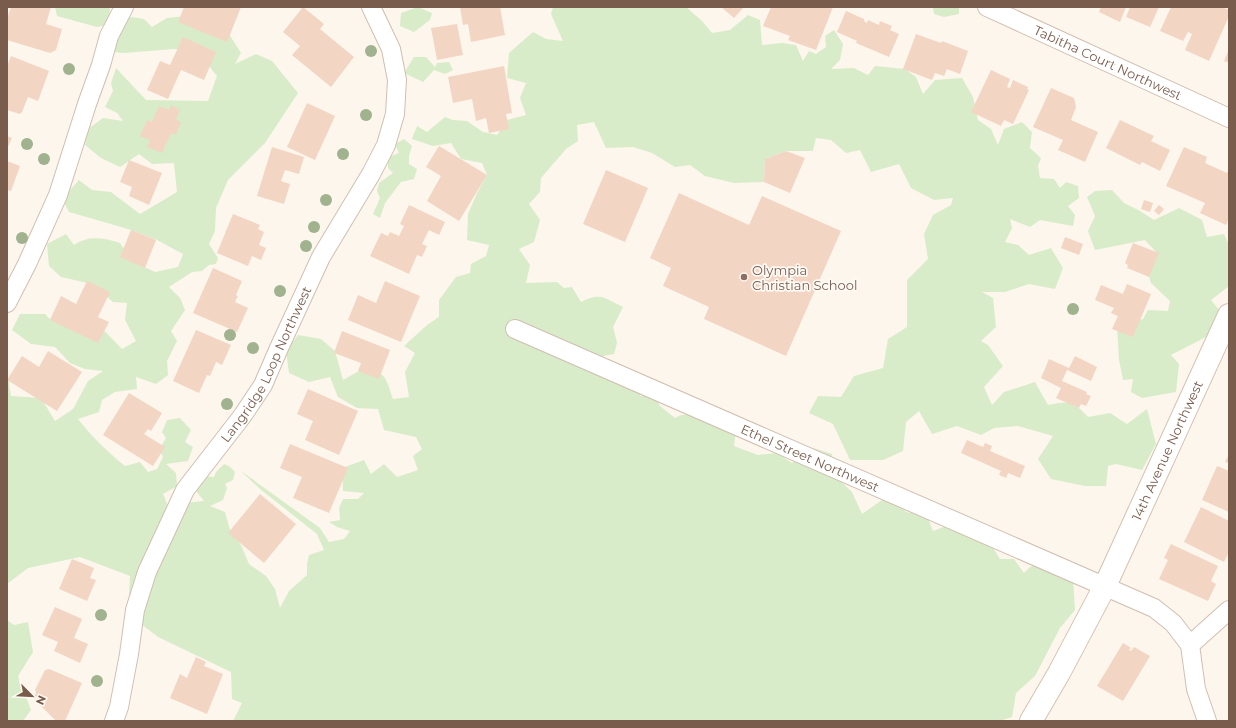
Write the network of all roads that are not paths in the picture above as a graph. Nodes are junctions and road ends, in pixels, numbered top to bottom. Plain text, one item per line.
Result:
1 (124, 7) edge
2 (371, 7) edge
3 (987, 7) edge
4 (1229, 118) edge
5 (7, 303) edge
6 (1226, 327) edge
7 (515, 329) dead end
8 (1105, 586) junction
9 (1229, 610) edge
10 (1190, 645) junction
11 (114, 721) edge
12 (1031, 721) edge
13 (1207, 721) edge

1 - 5 street
2 - 11 street, Langridge Loop Northwest
3 - 4 street, Tabitha Court Northwest
6 - 8 street, 14th Avenue Northwest
7 - 8 street, Ethel Street Northwest
8 - 10 street, Ethel Street Northwest
8 - 12 street, 14th Avenue Northwest
9 - 10 street
10 - 13 street

